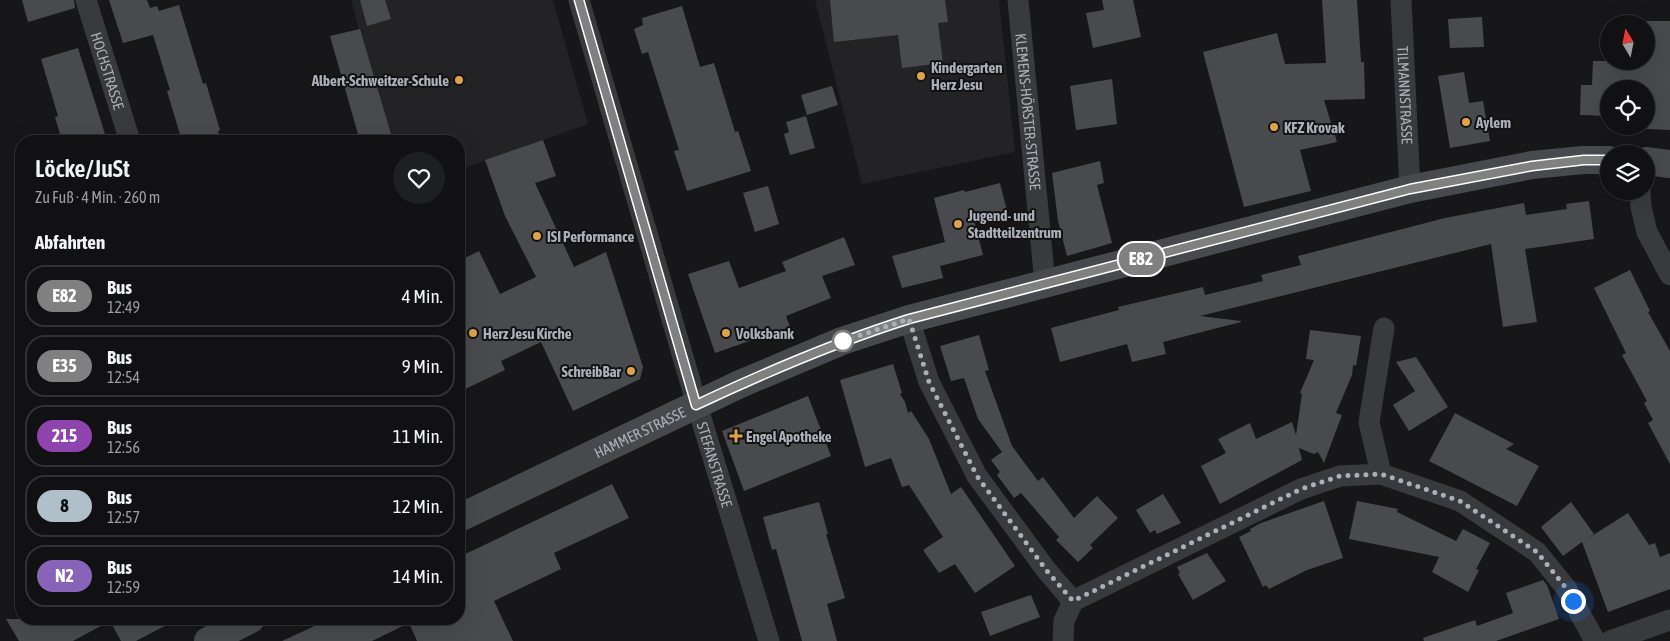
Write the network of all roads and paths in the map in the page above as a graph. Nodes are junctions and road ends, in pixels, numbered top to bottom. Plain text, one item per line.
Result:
1 (86, 0) edge
2 (579, 0) edge
3 (1018, 0) edge
4 (1401, 0) edge
5 (128, 135) edge
6 (1600, 160) edge
7 (1655, 162) edge
8 (1670, 164) edge
9 (1410, 189) junction
10 (1641, 200) edge
11 (1670, 274) edge
12 (1045, 284) junction
13 (909, 319) junction
14 (1384, 328) dead end
15 (696, 405) junction
16 (1381, 474) junction
17 (465, 515) edge
18 (1073, 601) junction
19 (1670, 620) edge
20 (239, 625) edge
21 (208, 641) edge
22 (770, 641) edge
23 (1063, 641) edge
24 (1595, 641) edge
25 (1610, 641) edge

1 - 5 street, HOCHSTRASSE
2 - 15 street, STEFANSTRASSE
3 - 12 street, KLEMENS-HÖRSTER-STRASSE
4 - 9 street, TILMANNSTRASSE
6 - 9 main road, HAMMER STRASSE
7 - 8 main road
9 - 12 main road, HAMMER STRASSE
10 - 11 street
12 - 13 main road, HAMMER STRASSE
13 - 15 main road, HAMMER STRASSE
13 - 18 street
14 - 16 street
15 - 17 main road, HAMMER STRASSE
15 - 22 street, STEFANSTRASSE
16 - 18 street
16 - 24 street
18 - 23 street
19 - 25 street
20 - 21 main road

